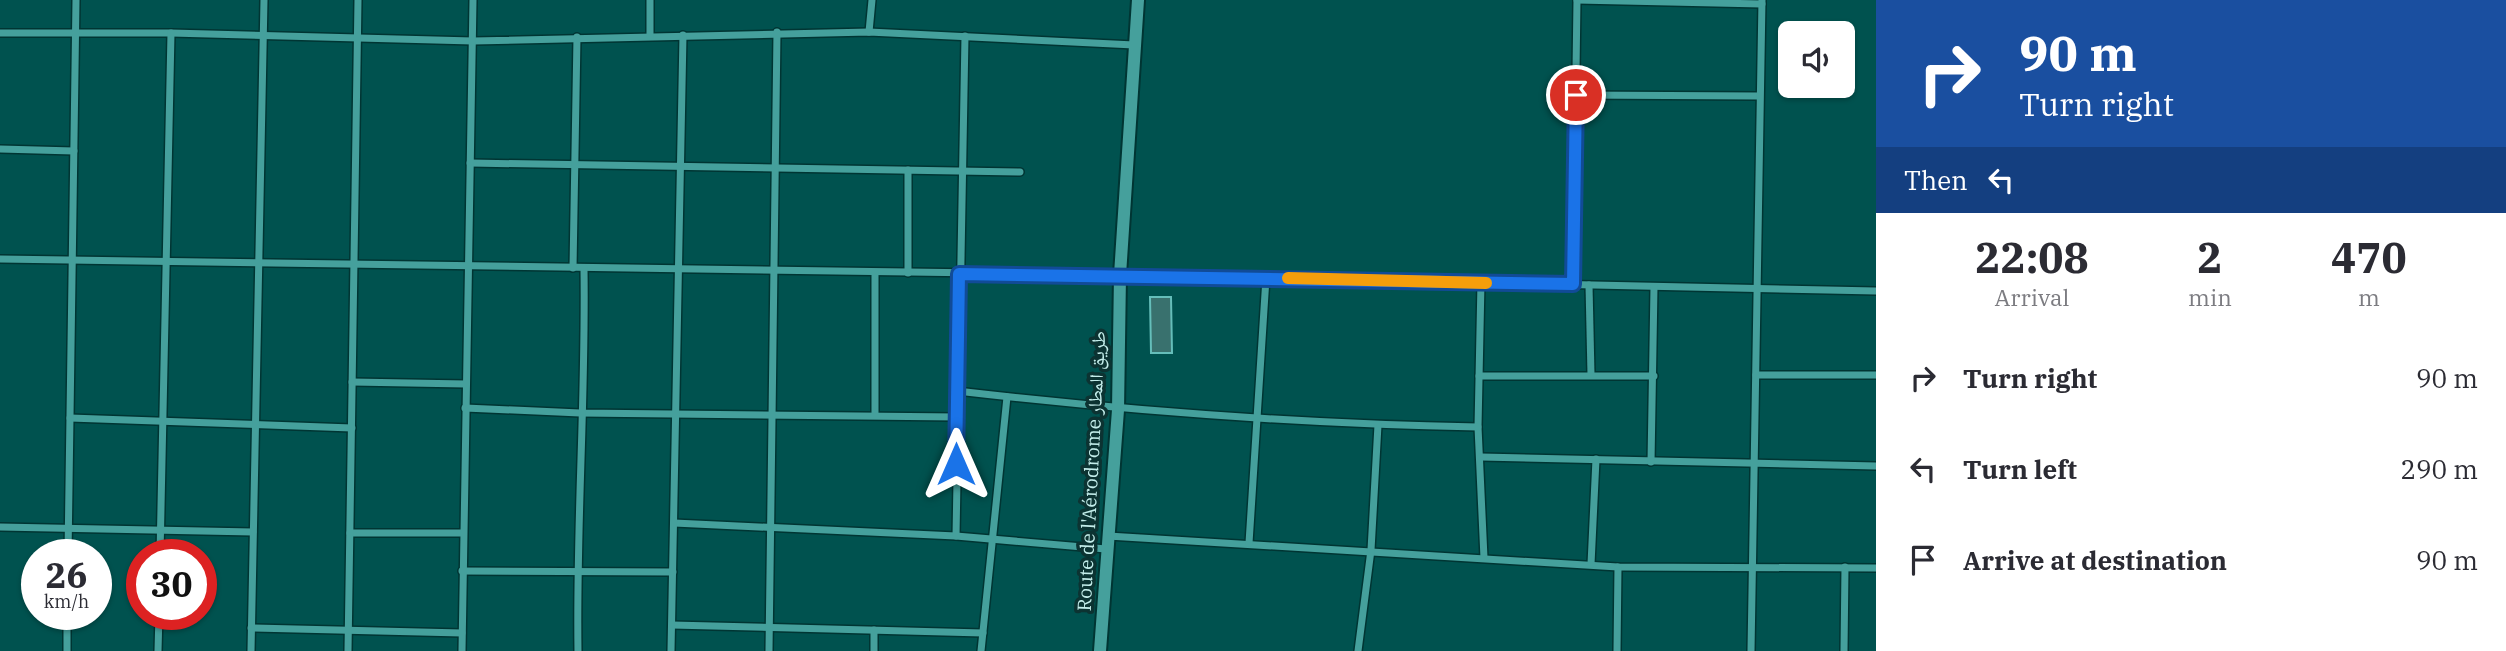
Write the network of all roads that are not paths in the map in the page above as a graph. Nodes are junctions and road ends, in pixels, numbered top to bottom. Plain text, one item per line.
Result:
1 (76, 0) edge
2 (264, 0) edge
3 (359, 0) edge
4 (473, 0) edge
5 (650, 0) edge
6 (872, 0) edge
7 (1139, 0) edge
8 (1577, 0) edge
9 (1762, 2) edge
10 (778, 32) junction
11 (869, 32) junction
12 (0, 33) edge
13 (76, 33) junction
14 (170, 33) junction
15 (264, 35) junction
16 (683, 35) junction
17 (358, 36) junction
18 (650, 36) junction
19 (965, 36) junction
20 (577, 37) junction
21 (473, 41) junction
22 (1134, 45) junction
23 (1576, 95) junction
24 (1759, 96) junction
25 (0, 149) edge
26 (74, 151) junction
27 (470, 163) junction
28 (574, 165) junction
29 (680, 167) junction
30 (776, 169) junction
31 (908, 170) junction
32 (963, 171) junction
33 (1020, 172) dead end
34 (0, 259) edge
35 (73, 260) junction
36 (165, 261) junction
37 (257, 263) junction
38 (355, 265) junction
39 (468, 266) junction
40 (573, 268) junction
41 (584, 268) junction
42 (677, 270) junction
43 (774, 271) junction
44 (875, 273) junction
45 (908, 273) junction
46 (959, 274) junction
47 (1120, 275) junction
48 (1266, 278) junction
49 (1481, 282) junction
50 (1573, 284) junction
51 (1590, 285) junction
52 (1654, 286) junction
53 (1757, 289) junction
54 (1876, 290) edge
55 (1591, 375) junction
56 (1756, 375) junction
57 (1876, 375) edge
58 (1479, 376) junction
59 (1654, 376) junction
60 (352, 382) junction
61 (466, 384) junction
62 (957, 391) junction
63 (1007, 397) junction
64 (465, 408) junction
65 (1118, 410) junction
66 (676, 412) junction
67 (580, 413) junction
68 (772, 414) junction
69 (875, 415) junction
70 (957, 417) junction
71 (70, 418) junction
72 (1259, 418) junction
73 (163, 421) junction
74 (255, 425) junction
75 (1378, 425) junction
76 (1478, 427) junction
77 (352, 428) junction
78 (1481, 457) junction
79 (1596, 459) junction
80 (1651, 462) junction
81 (1755, 464) junction
82 (1876, 466) edge
83 (674, 523) junction
84 (0, 527) edge
85 (68, 528) junction
86 (772, 529) junction
87 (161, 530) junction
88 (253, 532) junction
89 (350, 533) junction
90 (463, 533) junction
91 (956, 536) junction
92 (68, 539) edge
93 (161, 539) edge
94 (993, 539) junction
95 (1107, 542) junction
96 (1249, 543) junction
97 (1371, 550) junction
98 (1484, 558) junction
99 (1591, 564) junction
100 (1618, 566) junction
101 (1753, 567) junction
102 (1845, 568) junction
103 (1876, 568) edge
104 (576, 570) junction
105 (462, 571) junction
106 (673, 572) junction
107 (672, 625) junction
108 (769, 627) junction
109 (251, 628) junction
110 (67, 630) edge
111 (159, 630) edge
112 (874, 630) junction
113 (348, 631) junction
114 (983, 632) junction
115 (462, 633) junction
116 (67, 651) edge
117 (158, 651) edge
118 (251, 651) edge
119 (348, 651) edge
120 (462, 651) edge
121 (578, 651) edge
122 (671, 651) edge
123 (769, 651) edge
124 (874, 651) edge
125 (981, 651) edge
126 (1100, 651) edge
127 (1358, 651) edge
128 (1617, 651) edge
129 (1751, 651) edge
130 (1844, 651) edge

1 - 13 street
2 - 15 street
3 - 17 street
4 - 21 street
5 - 18 street
6 - 11 street
7 - 22 street, Route de l'Aérodrome طريق المطار
8 - 9 street
8 - 23 street
9 - 24 street
10 - 11 street
10 - 16 street
10 - 30 street
11 - 19 street
12 - 13 street
13 - 14 street
13 - 26 street
14 - 15 street
14 - 36 street
15 - 17 street
15 - 37 street
16 - 18 street
16 - 29 street
17 - 21 street
17 - 38 street
18 - 20 street
19 - 22 street
19 - 32 street
20 - 21 street
20 - 28 street
21 - 27 street
22 - 47 street, Route de l'Aérodrome طريق المطار
23 - 24 street
23 - 50 street
24 - 53 street
25 - 26 street
26 - 35 street
27 - 28 street
27 - 39 street
28 - 29 street
28 - 40 street
29 - 30 street
29 - 42 street
30 - 31 street
30 - 43 street
31 - 32 street
31 - 45 street
32 - 33 street
32 - 46 street
34 - 35 street
35 - 36 street
35 - 71 street
36 - 37 street
36 - 73 street
37 - 38 street
37 - 74 street
38 - 39 street
38 - 60 street
39 - 40 street
39 - 61 street
40 - 41 street
41 - 42 street
41 - 67 street
42 - 43 street
42 - 66 street
43 - 44 street
43 - 68 street
44 - 45 street
44 - 69 street
45 - 46 street
46 - 47 street
46 - 62 street
47 - 48 street
47 - 65 street, Route de l'Aérodrome طريق المطار
48 - 49 street
48 - 72 street
49 - 50 street
49 - 58 street
50 - 51 street
51 - 52 street
51 - 55 street
52 - 53 street
52 - 59 street
53 - 54 street
53 - 56 street
55 - 58 street
55 - 59 street
56 - 57 street
56 - 81 street
58 - 76 street
59 - 80 street
60 - 61 street
60 - 77 street
61 - 64 street
62 - 63 street
62 - 70 street
63 - 65 street
63 - 94 street
64 - 67 street
64 - 90 street
65 - 72 street
65 - 95 street, Route de l'Aérodrome طريق المطار
66 - 67 street
66 - 68 street
66 - 83 street
67 - 104 street
68 - 69 street
68 - 86 street
69 - 70 street
70 - 91 street
71 - 73 street
71 - 85 street
72 - 75 street
72 - 96 street
73 - 74 street
73 - 87 street
74 - 77 street
74 - 88 street
75 - 76 street
75 - 97 street
76 - 78 street
77 - 89 street
78 - 79 street
78 - 98 street
79 - 80 street
79 - 99 street
80 - 81 street
81 - 82 street
81 - 101 street
83 - 86 street
83 - 106 street
84 - 85 street
85 - 87 street
85 - 92 street
86 - 91 street
86 - 108 street
87 - 88 street
87 - 93 street
88 - 109 street
89 - 90 street
89 - 113 street
90 - 105 street
91 - 94 street
94 - 95 street
94 - 114 street
95 - 96 street
95 - 126 street, Route de l'Aérodrome طريق المطار
96 - 97 street
97 - 98 street
97 - 127 street
98 - 99 street
99 - 100 street
100 - 101 street
100 - 128 street
101 - 102 street
101 - 129 street
102 - 103 street
102 - 130 street
104 - 105 street
104 - 106 street
104 - 121 street
105 - 115 street
106 - 107 street
107 - 108 street
107 - 122 street
108 - 112 street
108 - 123 street
109 - 113 street
109 - 118 street
110 - 116 street
111 - 117 street
112 - 114 street
112 - 124 street
113 - 115 street
113 - 119 street
114 - 125 street
115 - 120 street

